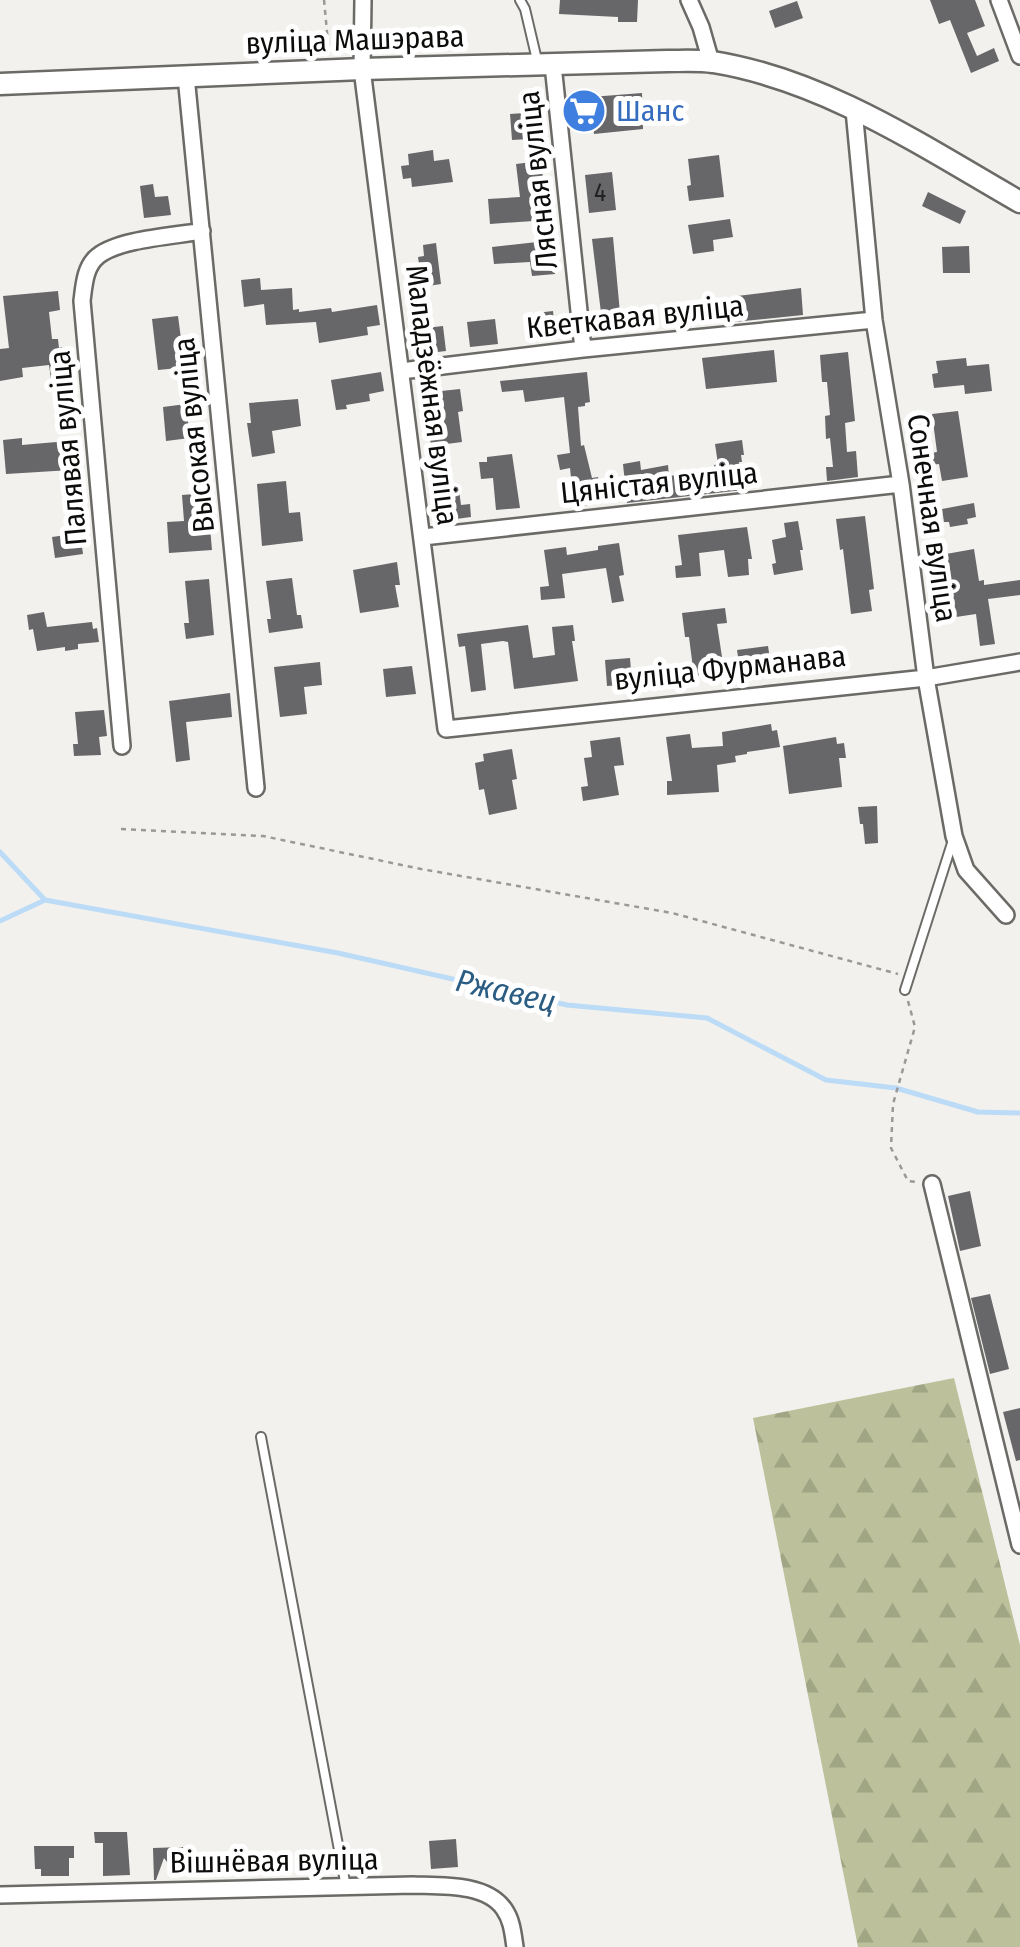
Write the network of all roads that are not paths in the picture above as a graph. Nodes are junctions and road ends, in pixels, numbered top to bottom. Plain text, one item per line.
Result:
1 (364, 0) edge
2 (520, 0) edge
3 (689, 0) edge
4 (999, 0) edge
5 (1020, 56) edge
6 (711, 62) junction
7 (546, 65) junction
8 (362, 69) junction
9 (186, 76) junction
10 (0, 84) edge
11 (854, 110) junction
12 (1020, 202) edge
13 (202, 232) junction
14 (874, 320) junction
15 (583, 348) junction
16 (401, 370) junction
17 (901, 484) junction
18 (423, 537) junction
19 (1020, 662) edge
20 (926, 678) junction
21 (446, 729) joint
22 (122, 746) dead end
23 (256, 788) dead end
24 (954, 836) junction
25 (1006, 915) dead end
26 (905, 990) road end
27 (932, 1184) road end
28 (261, 1436) dead end
29 (1020, 1546) edge
30 (346, 1887) junction
31 (0, 1895) edge
32 (515, 1947) edge

1 - 8 street, Маладзёжная вуліца
2 - 7 lane
3 - 6 street
4 - 5 street
6 - 7 main road, вуліца Машэрава
6 - 11 main road
7 - 8 main road, вуліца Машэрава
7 - 15 street, Лясная вуліца
8 - 9 main road, вуліца Машэрава
8 - 16 street, Маладзёжная вуліца
9 - 10 main road, вуліца Машэрава
9 - 13 street, Высокая вуліца
11 - 12 main road
11 - 14 street, Сонечная вуліца
13 - 22 street, Палявая вуліца
13 - 23 street, Высокая вуліца
14 - 15 street, Кветкавая вуліца
14 - 17 street, Сонечная вуліца
15 - 16 street, Кветкавая вуліца
16 - 18 street, Маладзёжная вуліца
17 - 18 street, Цяністая вуліца
17 - 20 street, Сонечная вуліца
18 - 21 street, Маладзёжная вуліца
19 - 20 street, вуліца Фурманава
20 - 21 street, вуліца Фурманава
20 - 24 street, Сонечная вуліца
24 - 25 street, Сонечная вуліца
24 - 26 lane
27 - 29 street
28 - 30 lane
30 - 31 street, Вішнёвая вуліца
30 - 32 street, Вішнёвая вуліца

